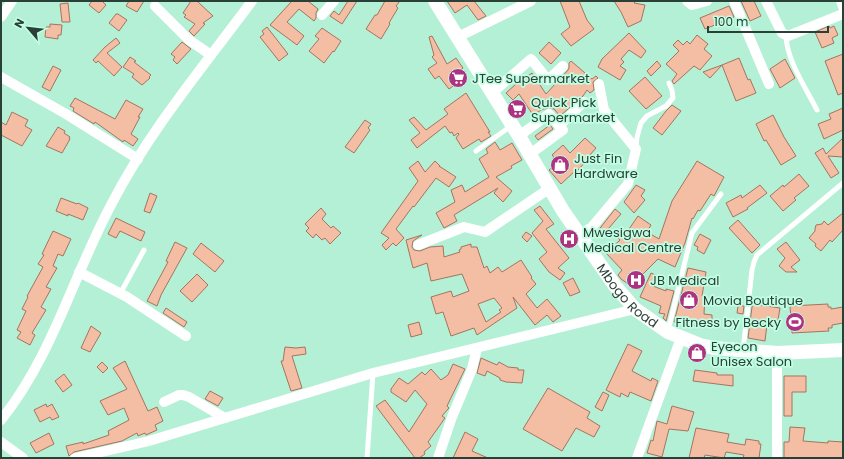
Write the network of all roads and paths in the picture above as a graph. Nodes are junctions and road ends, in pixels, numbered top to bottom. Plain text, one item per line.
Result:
1 (12, 1) edge
2 (252, 1) edge
3 (334, 1) edge
4 (435, 1) edge
5 (531, 1) edge
6 (687, 1) edge
7 (707, 1) edge
8 (734, 1) edge
9 (766, 1) edge
10 (841, 1) edge
11 (155, 6) dead end
12 (843, 7) edge
13 (843, 14) edge
14 (322, 15) dead end
15 (1, 17) edge
16 (786, 36) junction
17 (458, 37) junction
18 (211, 55) junction
19 (563, 66) dead end
20 (1, 77) edge
21 (669, 83) dead end
22 (599, 84) dead end
23 (769, 84) dead end
24 (492, 93) junction
25 (584, 102) dead end
26 (817, 110) dead end
27 (559, 126) junction
28 (516, 131) junction
29 (636, 149) junction
30 (476, 151) dead end
31 (530, 154) junction
32 (138, 159) junction
33 (843, 183) edge
34 (550, 188) junction
35 (721, 194) dead end
36 (579, 235) junction
37 (418, 245) dead end
38 (144, 250) dead end
39 (79, 272) junction
40 (120, 294) junction
41 (636, 309) junction
42 (668, 332) junction
43 (186, 336) dead end
44 (681, 338) junction
45 (476, 348) junction
46 (743, 350) junction
47 (843, 350) edge
48 (777, 353) junction
49 (373, 373) junction
50 (164, 402) dead end
51 (5, 407) edge
52 (225, 418) junction
53 (1, 420) edge
54 (1, 442) edge
55 (23, 458) edge
56 (76, 458) edge
57 (367, 458) edge
58 (438, 458) edge
59 (637, 458) edge
60 (777, 458) edge

1 - 15 street
2 - 18 street
3 - 14 street
4 - 17 main road, Mbogo Road
5 - 17 street
6 - 7 street
8 - 23 street
9 - 16 street
10 - 12 street
11 - 18 street
13 - 16 street
16 - 26 lane
17 - 24 main road, Mbogo Road
18 - 32 street
19 - 24 street
20 - 32 street
21 - 29 lane
22 - 29 street
24 - 28 main road, Mbogo Road
25 - 27 street
27 - 28 street
27 - 31 street
28 - 30 lane
28 - 31 main road, Mbogo Road
29 - 36 street
31 - 34 main road, Mbogo Road
32 - 39 street
33 - 46 lane
34 - 36 main road, Mbogo Road
34 - 37 street
35 - 42 lane
36 - 41 main road, Mbogo Road
38 - 40 lane
39 - 40 street
39 - 51 street
40 - 43 street
41 - 42 main road, Mbogo Road
41 - 45 street
42 - 44 main road, Mbogo Road
44 - 46 main road, Mbogo Road
44 - 59 street
45 - 49 street
45 - 58 street
46 - 48 main road, Mbogo Road
47 - 48 main road, Mbogo Road
48 - 60 street
49 - 52 street
49 - 57 lane
50 - 52 street
51 - 53 street
52 - 56 street
54 - 55 street

